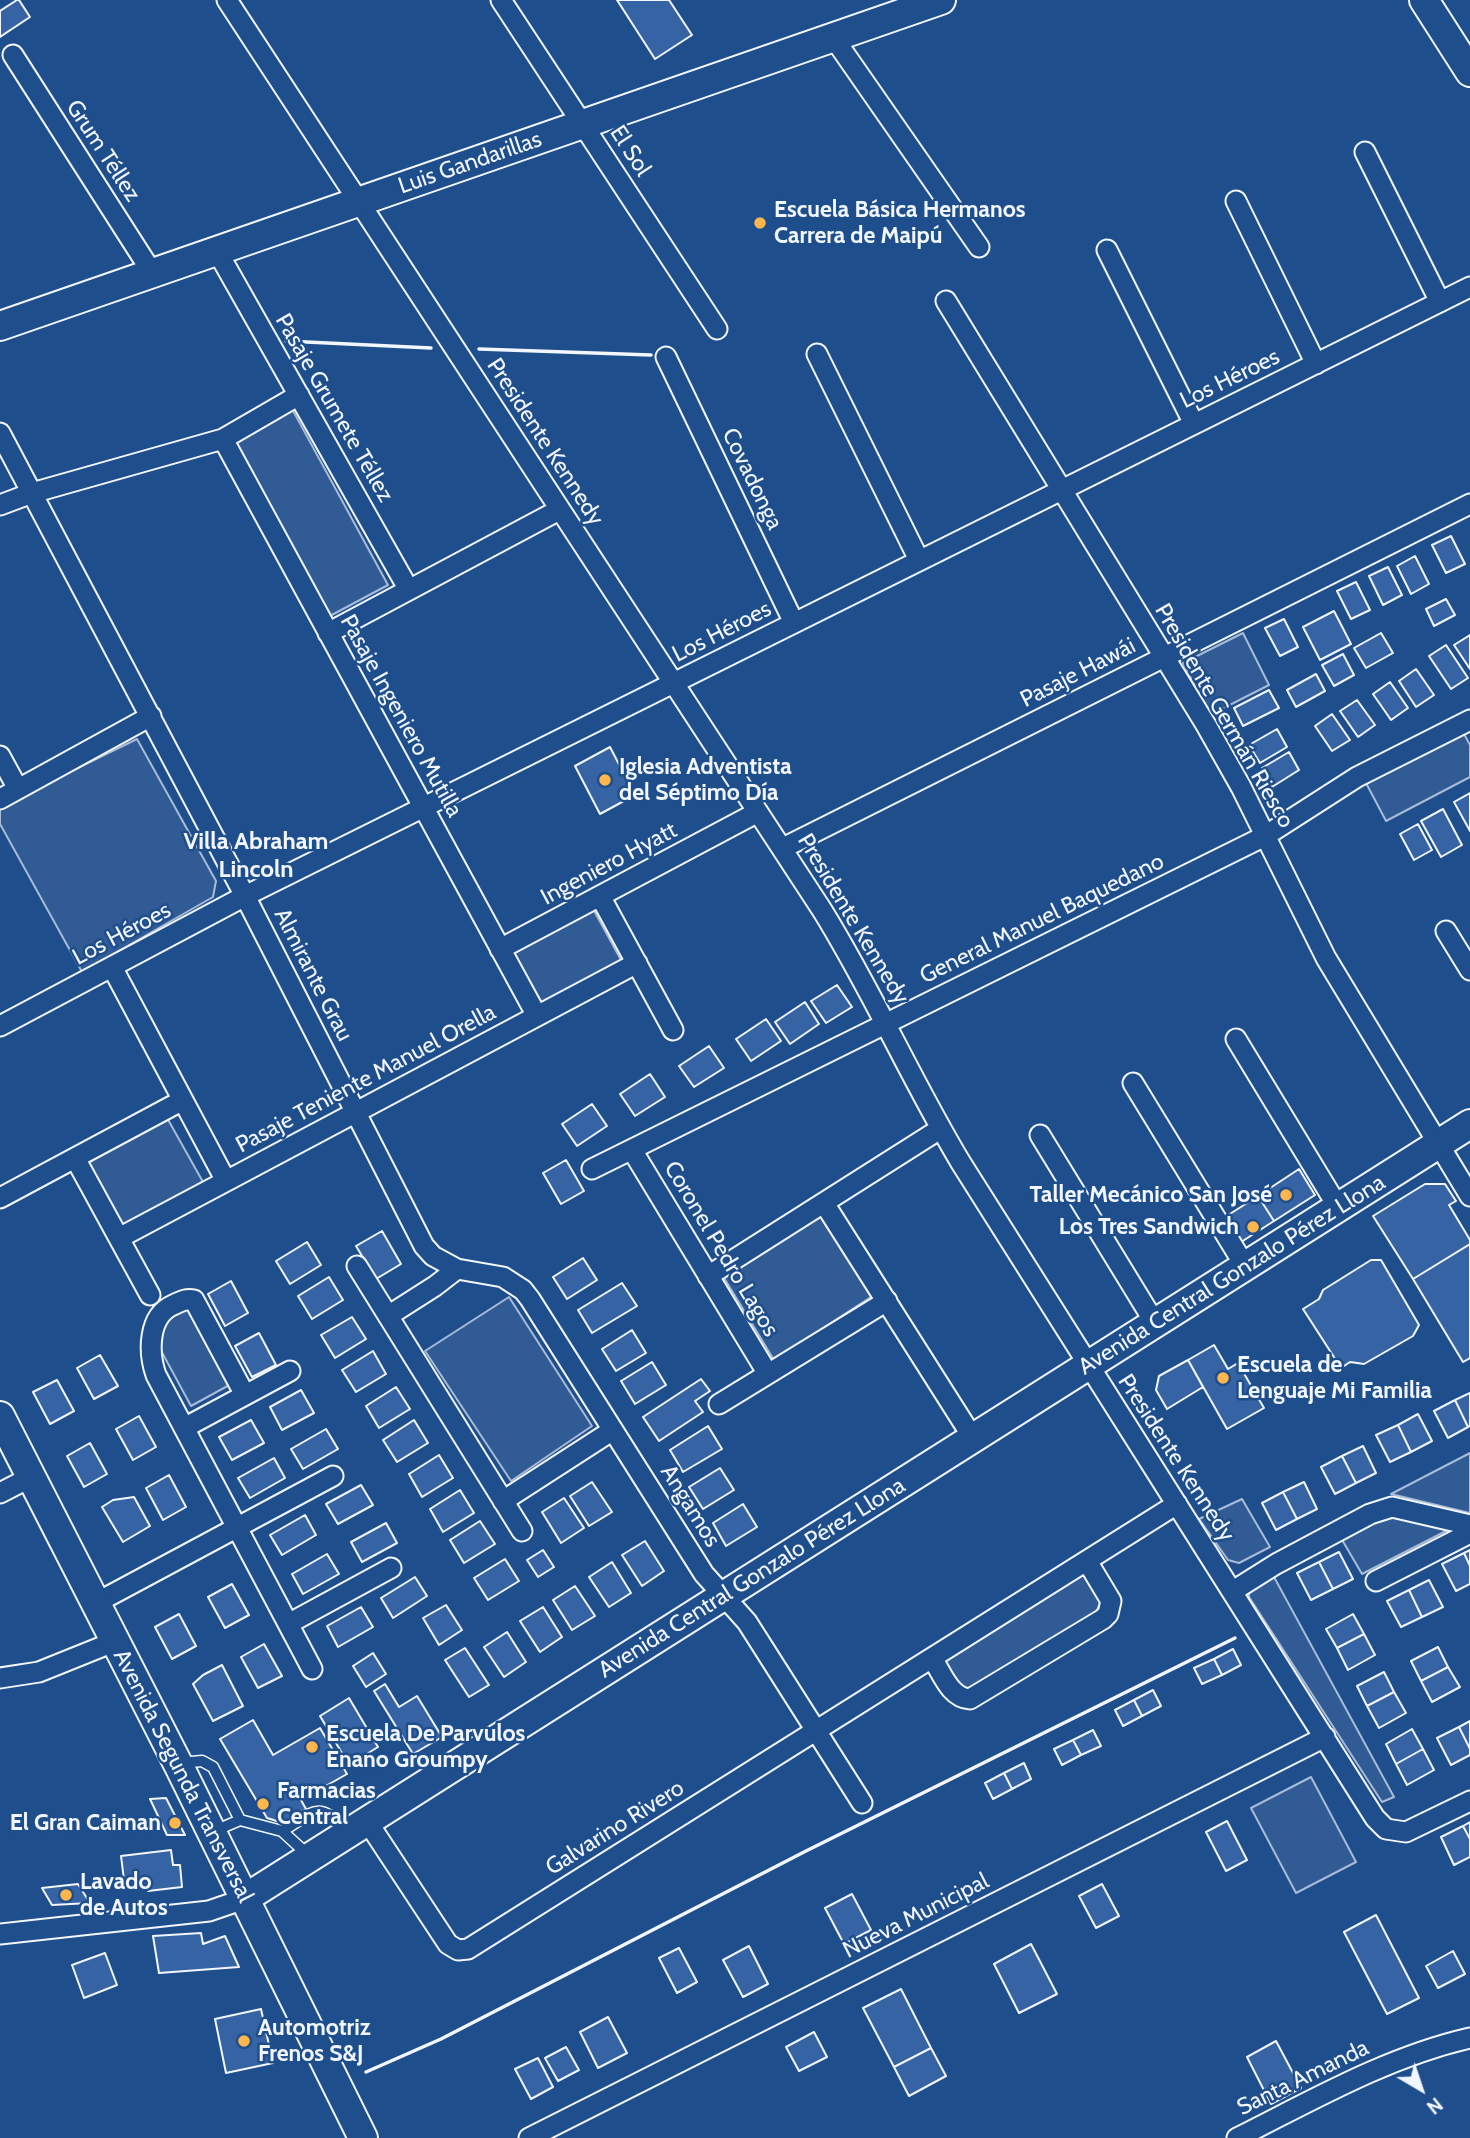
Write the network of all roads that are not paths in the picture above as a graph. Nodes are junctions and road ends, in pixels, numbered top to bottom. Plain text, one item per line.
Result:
1 (227, 0) edge
2 (501, 0) edge
3 (941, 0) edge
4 (1424, 0) edge
5 (833, 37) junction
6 (13, 55) dead end
7 (1470, 72) edge
8 (583, 124) junction
9 (1365, 152) dead end
10 (1236, 201) dead end
11 (358, 202) junction
12 (979, 247) dead end
13 (1107, 250) dead end
14 (217, 251) junction
15 (153, 274) junction
16 (1470, 287) edge
17 (946, 301) dead end
18 (1440, 302) junction
19 (0, 326) edge
20 (717, 330) dead end
21 (817, 354) dead end
22 (666, 357) dead end
23 (1316, 364) junction
24 (299, 395) junction
25 (1194, 424) junction
26 (0, 433) edge
27 (223, 439) junction
28 (1060, 490) junction
29 (32, 493) junction
30 (1470, 503) edge
31 (0, 505) edge
32 (559, 510) junction
33 (919, 560) junction
34 (409, 590) junction
35 (794, 623) junction
36 (328, 633) junction
37 (1164, 657) junction
38 (673, 684) junction
39 (151, 716) junction
40 (1470, 720) edge
41 (0, 756) edge
42 (18, 789) junction
43 (0, 799) edge
44 (423, 807) junction
45 (758, 812) junction
46 (1265, 836) junction
47 (783, 848) junction
48 (245, 896) junction
49 (600, 896) junction
50 (1447, 931) dead end
51 (500, 949) junction
52 (637, 963) junction
53 (112, 967) junction
54 (1470, 970) edge
55 (537, 1016) junction
56 (887, 1023) junction
57 (0, 1026) edge
58 (673, 1030) dead end
59 (1236, 1039) dead end
60 (1133, 1083) dead end
61 (183, 1100) junction
62 (356, 1112) junction
63 (1470, 1124) edge
64 (940, 1129) junction
65 (1040, 1135) dead end
66 (1439, 1143) junction
67 (632, 1150) junction
68 (75, 1158) junction
69 (593, 1169) dead end
70 (226, 1181) junction
71 (1470, 1196) edge
72 (0, 1198) edge
73 (824, 1203) junction
74 (1338, 1207) junction
75 (119, 1238) junction
76 (357, 1266) dead end
77 (1245, 1266) junction
78 (457, 1269) junction
79 (708, 1276) junction
80 (150, 1295) dead end
81 (887, 1301) junction
82 (388, 1316) junction
83 (1155, 1323) junction
84 (1088, 1366) junction
85 (290, 1371) dead end
86 (768, 1374) junction
87 (245, 1395) junction
88 (719, 1404) dead end
89 (0, 1416) edge
90 (184, 1428) junction
91 (613, 1430) junction
92 (973, 1438) junction
93 (333, 1476) dead end
94 (31, 1477) junction
95 (0, 1493) edge
96 (503, 1501) junction
97 (1177, 1504) junction
98 (1470, 1525) edge
99 (236, 1527) junction
100 (522, 1531) dead end
101 (1470, 1533) edge
102 (1087, 1561) junction
103 (391, 1568) dead end
104 (1376, 1581) dead end
105 (1233, 1591) junction
106 (724, 1596) junction
107 (96, 1603) junction
108 (288, 1624) junction
109 (116, 1642) junction
110 (932, 1658) junction
111 (312, 1669) dead end
112 (0, 1678) edge
113 (816, 1731) junction
114 (1325, 1737) junction
115 (178, 1763) junction
116 (1470, 1801) edge
117 (862, 1803) dead end
118 (240, 1820) junction
119 (358, 1827) junction
120 (212, 1832) junction
121 (282, 1832) junction
122 (310, 1857) junction
123 (244, 1899) junction
124 (0, 1934) edge
125 (1470, 2038) edge
126 (363, 2138) edge
127 (529, 2138) edge
128 (1237, 2138) edge

1 - 11 street, Presidente Kennedy
2 - 8 street, El Sol
3 - 5 street, Luis Gandarillas
4 - 7 street
5 - 8 street, Luis Gandarillas
5 - 12 street
6 - 15 street, Grum Téllez
8 - 11 street, Luis Gandarillas
8 - 20 street, El Sol
9 - 18 street
10 - 23 street
11 - 14 street, Luis Gandarillas
11 - 32 street, Presidente Kennedy
13 - 25 street
14 - 15 street, Luis Gandarillas
14 - 24 street, Pasaje Grumete Téllez
15 - 19 street, Luis Gandarillas
16 - 18 street, Los Héroes
17 - 28 street, Presidente Germán Riesco
18 - 23 street, Los Héroes
21 - 33 street
22 - 35 street, Covadonga
23 - 25 street, Los Héroes
24 - 27 street
24 - 34 street, Pasaje Grumete Téllez
25 - 28 street, Los Héroes
26 - 29 street, Almirante Grau
27 - 29 street
27 - 36 street, Pasaje Ingeniero Mutilla
28 - 33 street, Los Héroes
28 - 37 street, Presidente Germán Riesco
29 - 31 street
29 - 39 street, Almirante Grau
30 - 37 street, Pasaje Hawái
32 - 34 street
32 - 38 street, Presidente Kennedy
33 - 35 street, Los Héroes
34 - 36 street
35 - 38 street, Los Héroes
36 - 44 street, Pasaje Ingeniero Mutilla
37 - 46 street, Presidente Germán Riesco
37 - 47 street, Pasaje Hawái
38 - 44 street, Los Héroes
38 - 45 street, Presidente Kennedy
39 - 42 street
39 - 48 street, Almirante Grau
40 - 46 street, General Manuel Baquedano
41 - 42 street
42 - 43 street
44 - 48 street, Los Héroes
44 - 51 street, Pasaje Ingeniero Mutilla
45 - 47 street, Presidente Kennedy
45 - 49 street, Ingeniero Hyatt
46 - 56 street, General Manuel Baquedano
46 - 66 street, Presidente Germán Riesco
47 - 56 street, Presidente Kennedy
48 - 53 street, Los Héroes
48 - 62 street, Almirante Grau
49 - 51 street, Ingeniero Hyatt
49 - 52 street
50 - 54 street
51 - 55 street, Pasaje Ingeniero Mutilla
52 - 55 street, Pasaje Teniente Manuel Orella
52 - 58 street
53 - 57 street, Los Héroes
53 - 61 street
55 - 62 street, Pasaje Teniente Manuel Orella
56 - 64 street, Presidente Kennedy
56 - 67 street, General Manuel Baquedano
59 - 74 street
60 - 77 street
61 - 68 street
61 - 70 street
62 - 70 street, Pasaje Teniente Manuel Orella
62 - 78 street, Almirante Grau
63 - 66 street, Avenida Central Gonzalo Pérez Llona
64 - 73 street
64 - 84 street, Presidente Kennedy
65 - 83 street
66 - 71 street, Presidente Germán Riesco
66 - 74 street, Avenida Central Gonzalo Pérez Llona
67 - 69 street, General Manuel Baquedano
67 - 79 street, Coronel Pedro Lagos
68 - 72 street
68 - 75 street
70 - 75 street, Pasaje Teniente Manuel Orella
73 - 79 street
73 - 81 street
74 - 77 street, Avenida Central Gonzalo Pérez Llona
75 - 80 street
76 - 82 street
77 - 83 street, Avenida Central Gonzalo Pérez Llona
78 - 82 street
78 - 91 street, Angamos
79 - 86 street, Coronel Pedro Lagos
81 - 86 street
81 - 92 street
82 - 96 street
83 - 84 street, Avenida Central Gonzalo Pérez Llona
84 - 92 street, Avenida Central Gonzalo Pérez Llona
84 - 97 street, Presidente Kennedy
85 - 87 street
86 - 88 street
87 - 90 street
87 - 90 street
89 - 94 street, Avenida Segunda Transversal
90 - 99 street
91 - 96 street
91 - 106 street, Angamos
92 - 106 street, Avenida Central Gonzalo Pérez Llona
93 - 99 street
94 - 95 street
94 - 107 street, Avenida Segunda Transversal
96 - 100 street
97 - 102 street, Galvarino Rivero
97 - 105 street, Presidente Kennedy
98 - 105 street
99 - 107 street
99 - 108 street
101 - 104 street
102 - 110 street, Galvarino Rivero
102 - 110 street
103 - 108 street
105 - 114 street, Presidente Kennedy
106 - 113 street, Angamos
106 - 119 street, Avenida Central Gonzalo Pérez Llona
107 - 109 street, Avenida Segunda Transversal
108 - 111 street
109 - 112 street
109 - 115 street, Avenida Segunda Transversal
110 - 113 street, Galvarino Rivero
113 - 117 street, Angamos
113 - 119 street, Galvarino Rivero
114 - 116 street, Presidente Kennedy
114 - 127 street, Nueva Municipal
115 - 118 lane
115 - 120 street, Avenida Segunda Transversal
118 - 120 lane
118 - 121 lane
119 - 121 lane
119 - 122 street, Avenida Central Gonzalo Pérez Llona
120 - 123 street, Avenida Segunda Transversal
121 - 122 lane
122 - 123 street, Avenida Central Gonzalo Pérez Llona
123 - 124 street, Avenida Central Gonzalo Pérez Llona
123 - 126 street, Avenida Segunda Transversal
125 - 128 street, Santa Amanda

